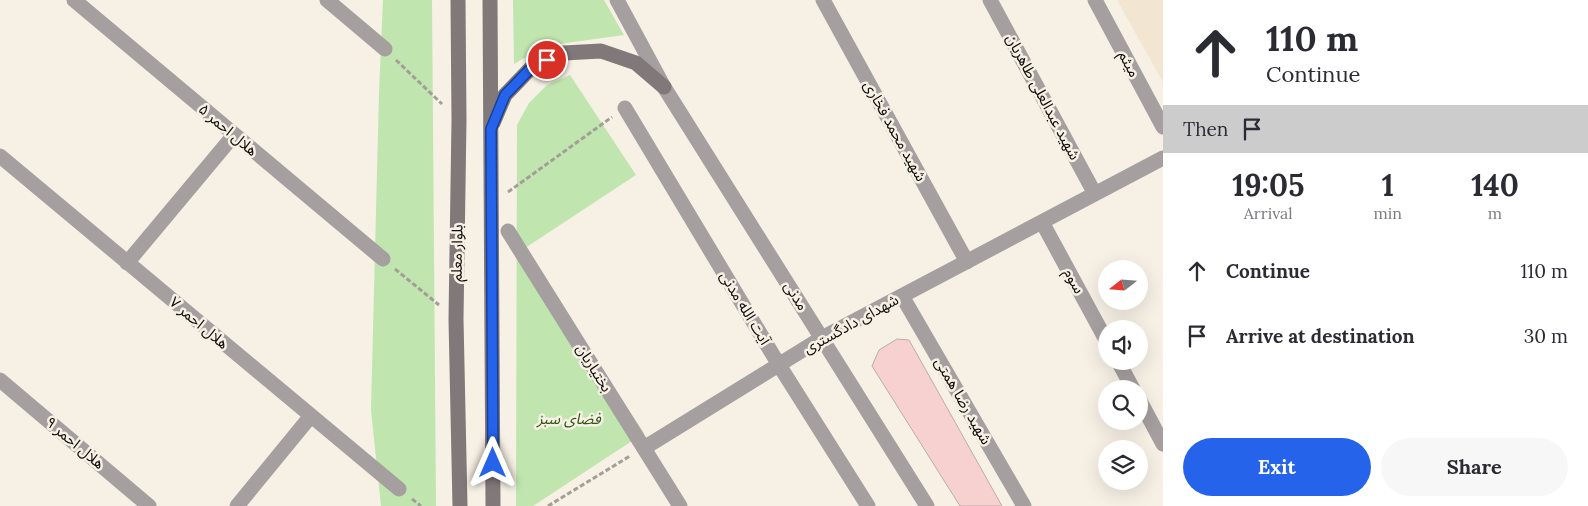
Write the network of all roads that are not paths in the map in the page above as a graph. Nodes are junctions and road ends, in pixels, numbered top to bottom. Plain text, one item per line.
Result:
1 (74, 0) edge
2 (327, 0) edge
3 (458, 0) edge
4 (490, 0) edge
5 (617, 0) edge
6 (822, 0) edge
7 (990, 0) edge
8 (1095, 0) edge
9 (385, 49) road end
10 (664, 87) junction
11 (625, 108) road end
12 (1163, 127) edge
13 (491, 129) junction
14 (234, 135) junction
15 (0, 156) edge
16 (1163, 158) edge
17 (1095, 194) junction
18 (1042, 222) junction
19 (508, 231) dead end
20 (383, 259) road end
21 (967, 262) junction
22 (127, 263) junction
23 (902, 296) junction
24 (1098, 325) edge
25 (822, 338) junction
26 (779, 365) junction
27 (0, 380) edge
28 (1148, 416) edge
29 (310, 417) junction
30 (1163, 444) edge
31 (644, 448) junction
32 (398, 489) dead end
33 (149, 506) edge
34 (237, 506) edge
35 (460, 506) edge
36 (493, 506) edge
37 (680, 506) edge
38 (868, 506) edge
39 (927, 506) edge
40 (1024, 506) edge

1 - 14 street, هلال احمر ۵
2 - 9 street
3 - 35 main road, بلوار معلم
4 - 13 main road
5 - 10 street, مدنی
6 - 21 street, شهید محمد فخاری
7 - 17 street, شهید عبدالعلی طاهریان
8 - 12 street, میثم
10 - 13 main road
10 - 25 street, مدنی
11 - 26 street, آیت الله مدنی
13 - 36 main road
14 - 20 street, هلال احمر ۵
14 - 22 street
15 - 22 street, هلال احمر ۷
16 - 17 street, شهدای دادگستری
17 - 18 street, شهدای دادگستری
18 - 21 street, شهدای دادگستری
18 - 24 street, سوم
19 - 31 street, بختیاریان
21 - 23 street, شهدای دادگستری
22 - 29 street, هلال احمر ۷
23 - 25 street, شهدای دادگستری
23 - 40 street, شهید رضا همتی
25 - 26 street, شهدای دادگستری
25 - 39 street, مدنی
26 - 31 street, شهدای دادگستری
26 - 38 street, آیت الله مدنی
27 - 33 street, هلال احمر ۹
28 - 30 street
29 - 32 street, هلال احمر ۷
29 - 34 street
31 - 37 street, بختیاریان

